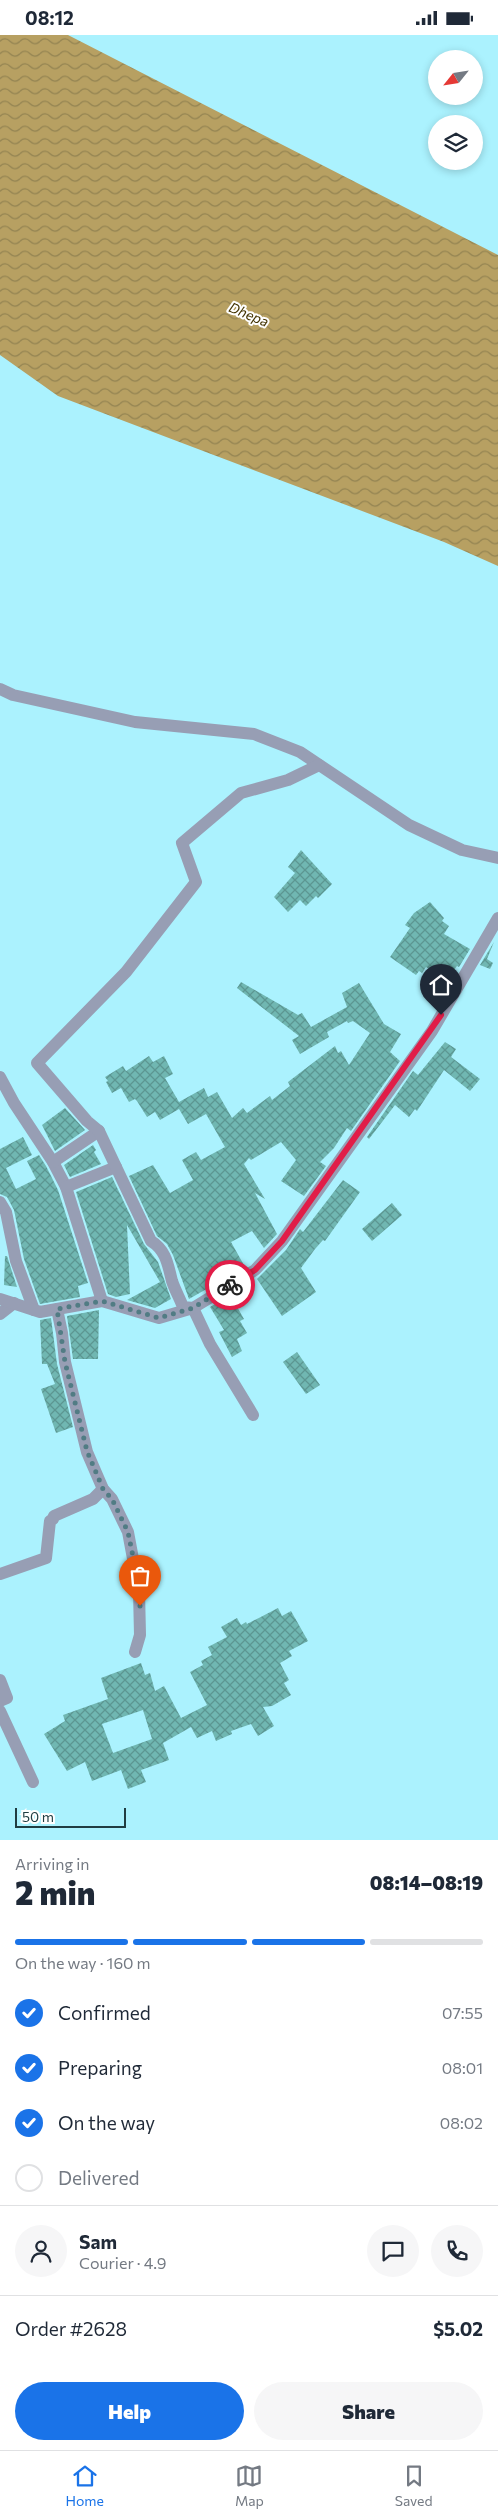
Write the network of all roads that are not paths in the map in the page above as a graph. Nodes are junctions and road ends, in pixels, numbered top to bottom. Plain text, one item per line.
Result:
1 (0, 689) edge
2 (319, 765) junction
3 (498, 858) edge
4 (498, 918) edge
5 (0, 1077) edge
6 (99, 1131) junction
7 (53, 1162) junction
8 (116, 1167) junction
9 (66, 1187) junction
10 (0, 1202) edge
11 (0, 1299) edge
12 (102, 1301) junction
13 (14, 1303) junction
14 (193, 1308) junction
15 (57, 1309) junction
16 (34, 1310) junction
17 (0, 1314) edge
18 (253, 1415) dead end
19 (103, 1489) junction
20 (0, 1574) edge
21 (135, 1652) dead end
22 (0, 1680) edge
23 (0, 1701) edge
24 (0, 1711) edge
25 (33, 1782) dead end

1 - 2 street
2 - 3 street
2 - 6 street
4 - 14 street
5 - 7 street
6 - 7 street
6 - 8 street
7 - 9 street
8 - 9 street
8 - 14 street
9 - 12 street
10 - 16 street
11 - 13 street
12 - 14 street
12 - 15 street
13 - 16 street
13 - 17 street
14 - 18 street
15 - 16 street
15 - 19 street
19 - 20 street
19 - 21 street
22 - 23 street
24 - 25 street

